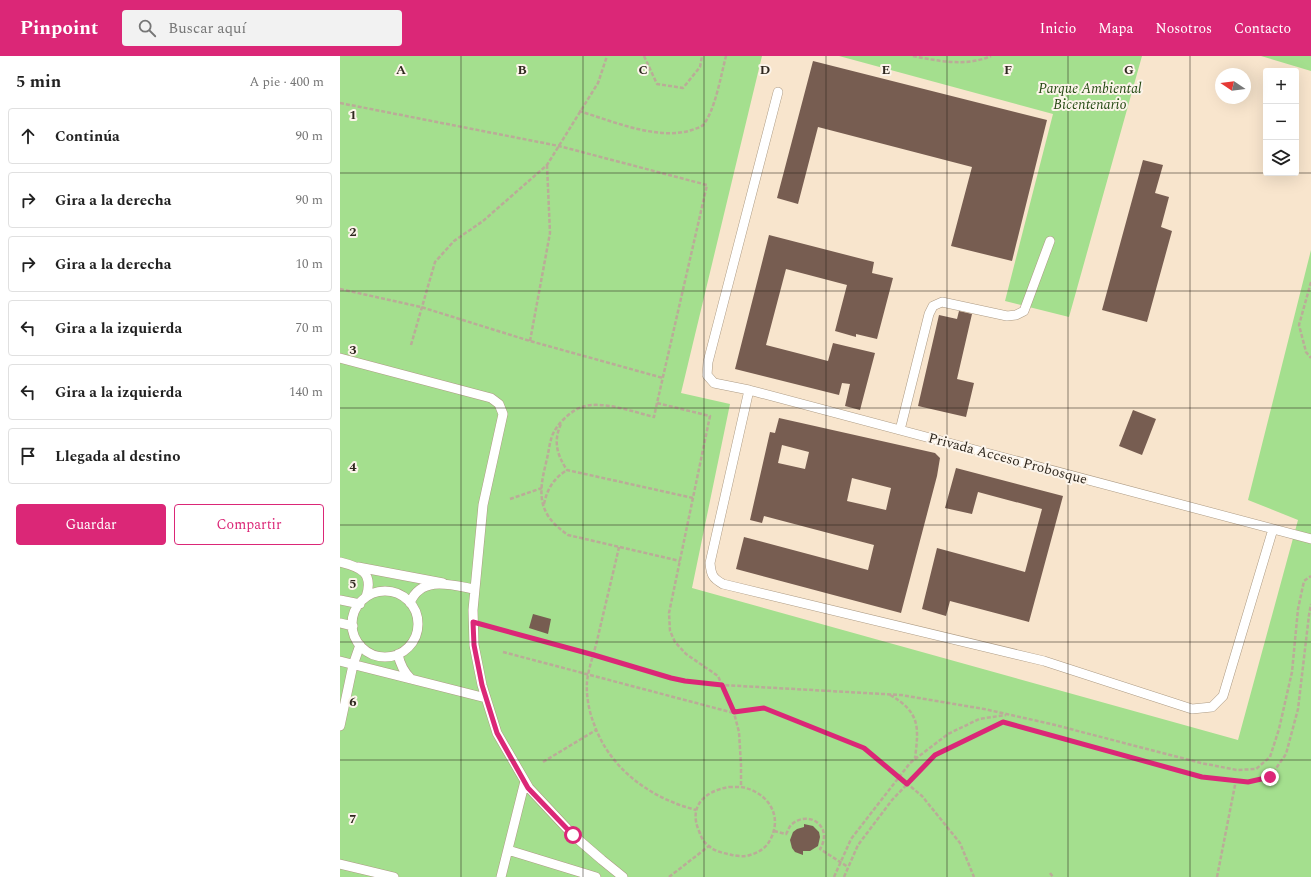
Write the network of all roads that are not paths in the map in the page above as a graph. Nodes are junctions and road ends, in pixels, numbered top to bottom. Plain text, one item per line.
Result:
1 (778, 92) dead end
2 (1050, 241) dead end
3 (340, 358) edge
4 (750, 390) junction
5 (900, 430) junction
6 (1273, 529) junction
7 (1311, 539) edge
8 (340, 562) edge
9 (358, 567) junction
10 (443, 583) junction
11 (474, 590) junction
12 (340, 600) edge
13 (363, 600) junction
14 (410, 603) junction
15 (340, 623) edge
16 (353, 626) junction
17 (360, 645) junction
18 (398, 654) junction
19 (340, 661) edge
20 (353, 665) junction
21 (411, 679) junction
22 (486, 698) junction
23 (340, 726) edge
24 (525, 782) junction
25 (508, 850) junction
26 (340, 864) edge
27 (394, 877) edge
28 (501, 877) edge
29 (596, 877) edge
30 (623, 877) edge

1 - 4 lane, Privada Acceso Probosque
2 - 5 lane
3 - 11 lane
4 - 5 lane, Privada Acceso Probosque
4 - 6 lane
5 - 6 lane, Privada Acceso Probosque
6 - 7 lane, Privada Acceso Probosque
8 - 9 lane
9 - 10 lane
9 - 13 lane
10 - 11 lane
10 - 14 lane
11 - 22 lane
12 - 13 lane
13 - 14 lane
13 - 16 lane
14 - 18 lane
15 - 16 lane
16 - 17 lane
17 - 18 lane
17 - 20 lane
18 - 21 lane
19 - 20 lane
20 - 21 lane
20 - 23 lane
21 - 22 lane
22 - 24 lane
24 - 25 lane
24 - 30 lane
25 - 28 lane
25 - 29 lane
26 - 27 lane

